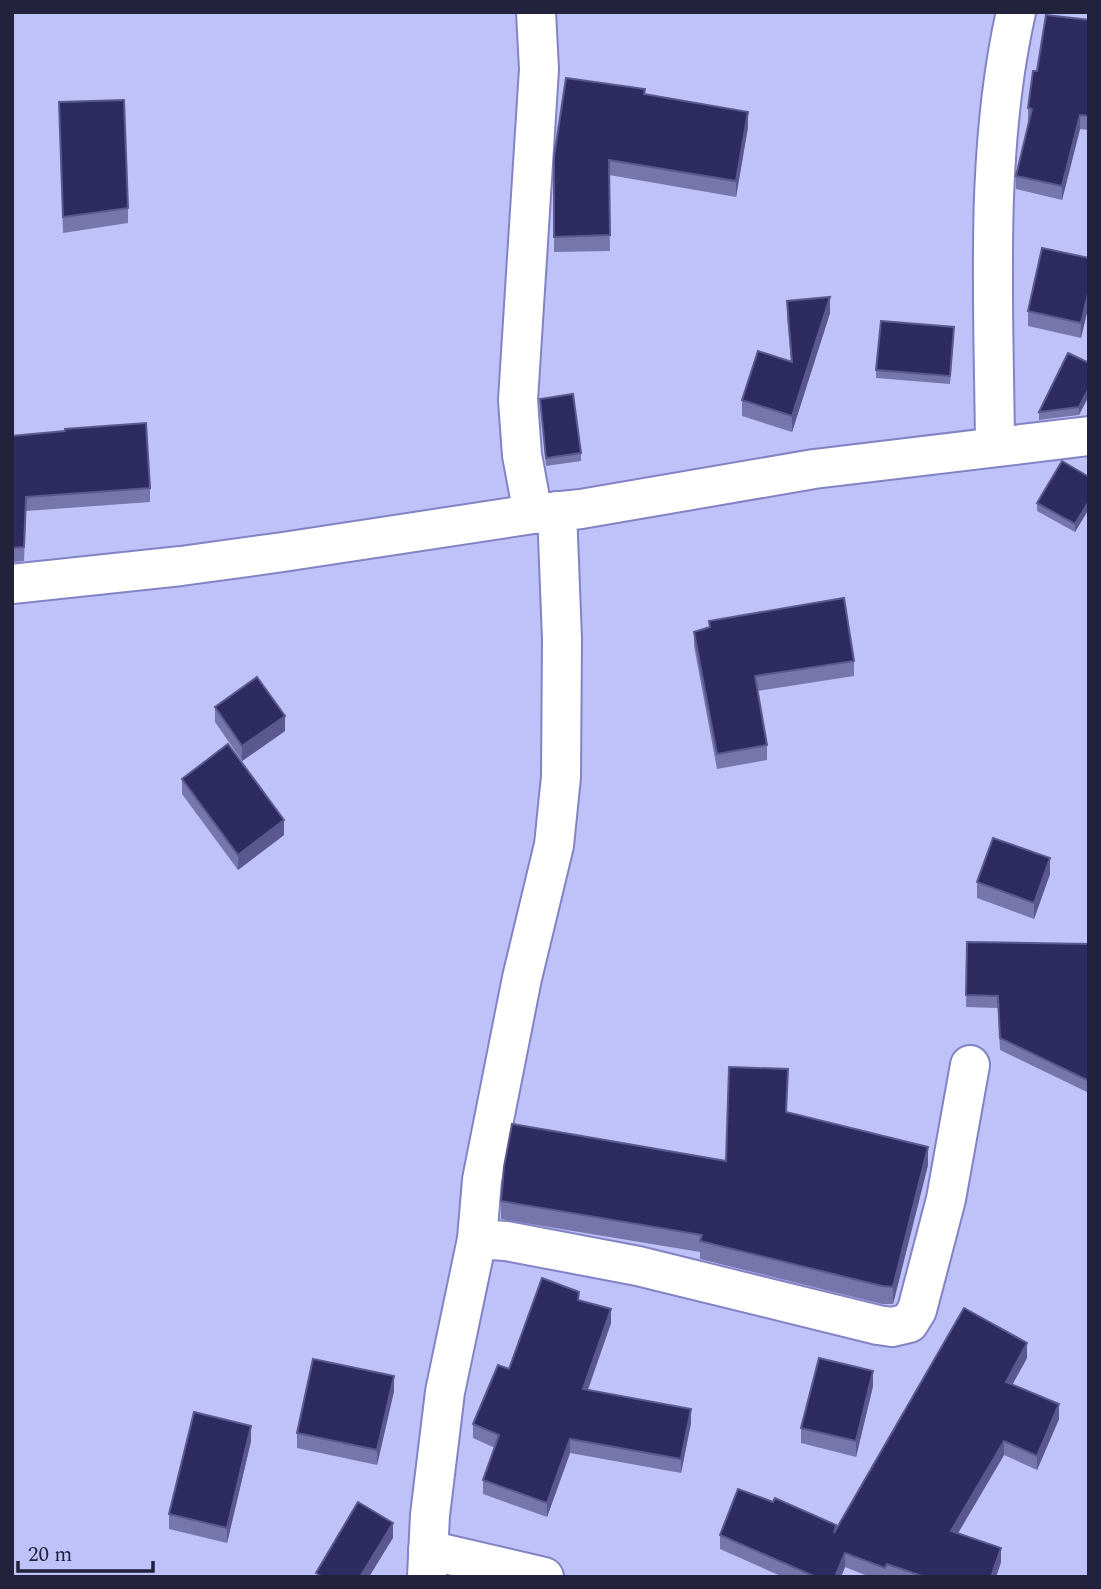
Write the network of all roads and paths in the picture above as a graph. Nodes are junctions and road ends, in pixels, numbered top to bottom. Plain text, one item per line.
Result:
1 (536, 12) edge
2 (1016, 12) edge
3 (1089, 436) edge
4 (995, 447) junction
5 (545, 512) junction
6 (12, 583) edge
7 (970, 1065) dead end
8 (477, 1239) junction
9 (428, 1563) edge
10 (544, 1577) edge

1 - 5 street
2 - 4 street
3 - 4 street
4 - 5 street
5 - 6 street
5 - 8 street
7 - 8 street
8 - 9 street
9 - 10 street

